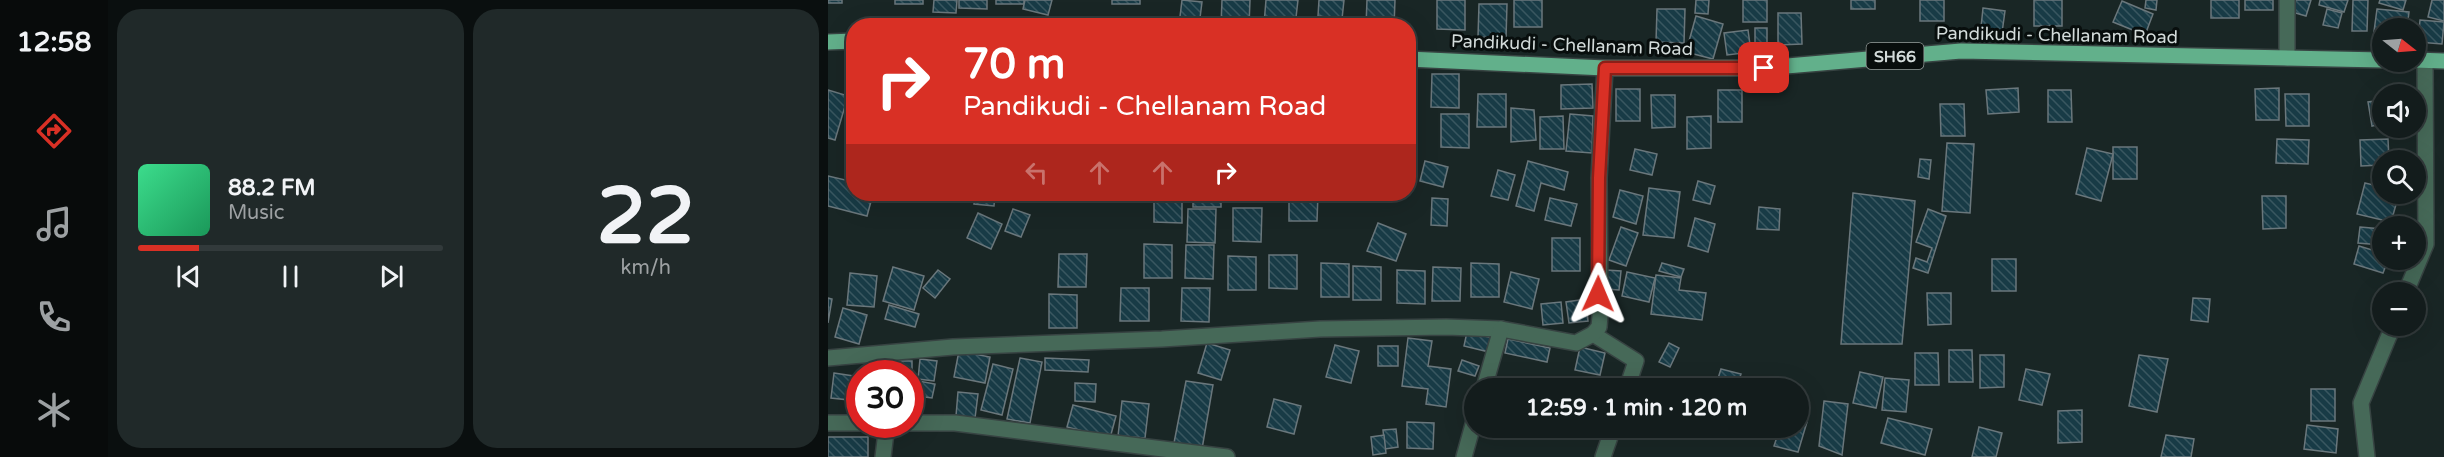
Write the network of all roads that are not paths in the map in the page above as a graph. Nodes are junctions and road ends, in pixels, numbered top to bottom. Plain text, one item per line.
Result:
1 (2287, 0) edge
2 (846, 41) edge
3 (828, 42) edge
4 (2287, 58) junction
5 (1416, 59) edge
6 (2372, 60) edge
7 (2426, 60) edge
8 (2444, 61) edge
9 (1605, 68) junction
10 (2420, 72) edge
11 (2410, 282) edge
12 (1501, 329) junction
13 (1593, 334) junction
14 (2388, 336) edge
15 (828, 358) edge
16 (1487, 378) edge
17 (1630, 378) edge
18 (828, 423) edge
19 (846, 423) edge
20 (924, 423) edge
21 (885, 438) edge
22 (1469, 438) edge
23 (1610, 438) edge
24 (883, 457) edge
25 (1227, 457) edge
26 (1464, 457) edge
27 (1603, 457) edge
28 (2367, 457) edge

1 - 4 street
2 - 3 main road
4 - 6 main road, Pandikudi - Chellanam Road / SH66
4 - 9 main road, Pandikudi - Chellanam Road / SH66
5 - 9 main road, Pandikudi - Chellanam Road / SH66
7 - 8 main road
9 - 13 street
10 - 11 street
12 - 13 street
12 - 15 street
12 - 16 street
13 - 17 street
14 - 28 street
18 - 19 street
20 - 25 street
21 - 24 street
22 - 26 street
23 - 27 street

